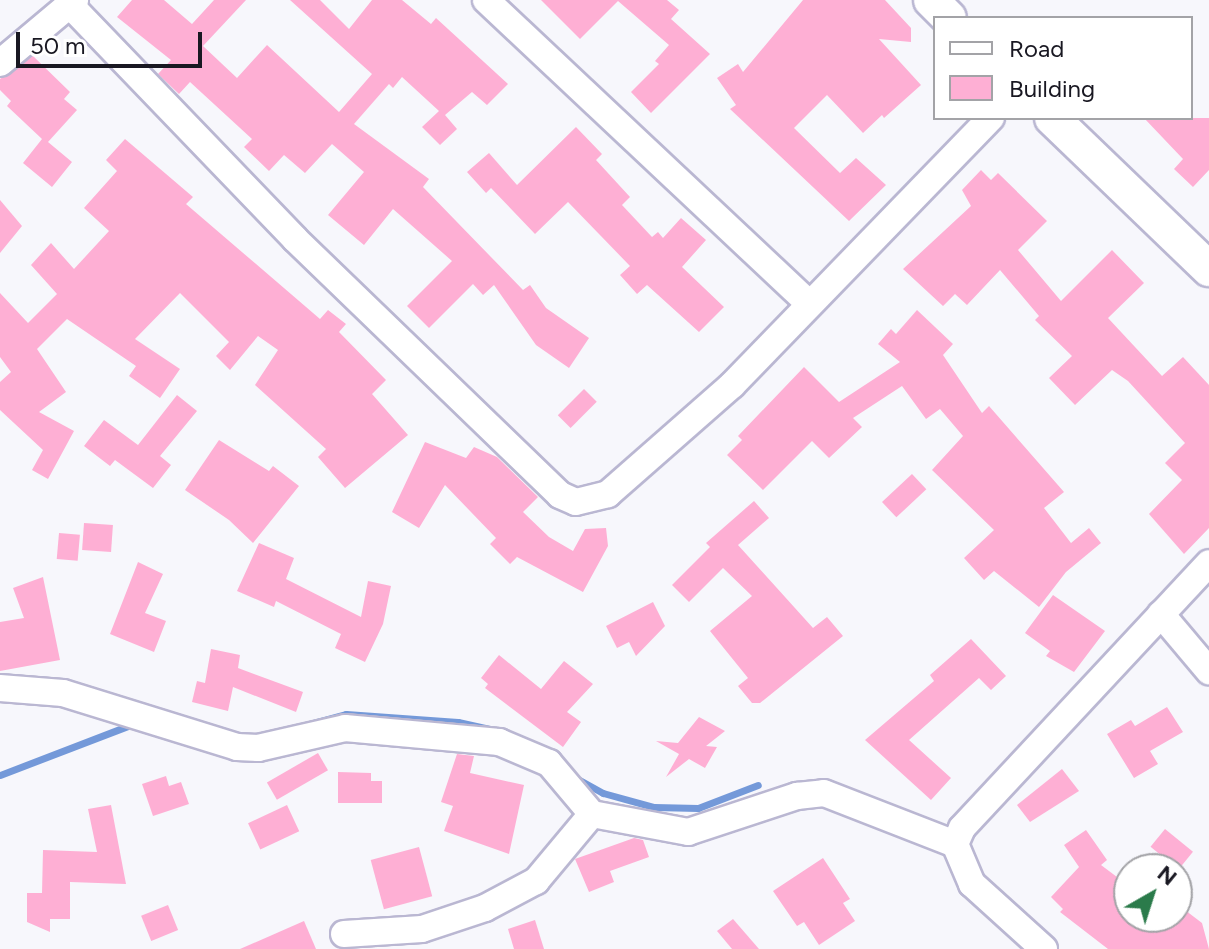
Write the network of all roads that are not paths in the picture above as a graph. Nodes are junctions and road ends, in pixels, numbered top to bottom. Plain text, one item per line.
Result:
1 (486, 0) edge
2 (931, 0) edge
3 (73, 3) edge
4 (947, 16) edge
5 (0, 63) edge
6 (989, 120) edge
7 (1054, 120) edge
8 (1209, 269) edge
9 (809, 303) junction
10 (1209, 563) edge
11 (1161, 614) junction
12 (1209, 671) edge
13 (0, 688) edge
14 (592, 814) junction
15 (955, 844) junction
16 (344, 934) dead end
17 (1044, 949) edge

1 - 9 street
2 - 4 street
3 - 5 street
3 - 9 street
6 - 9 street
7 - 8 street
10 - 11 street
11 - 12 street
11 - 15 street
13 - 14 street
14 - 15 street
14 - 16 street
15 - 17 street

